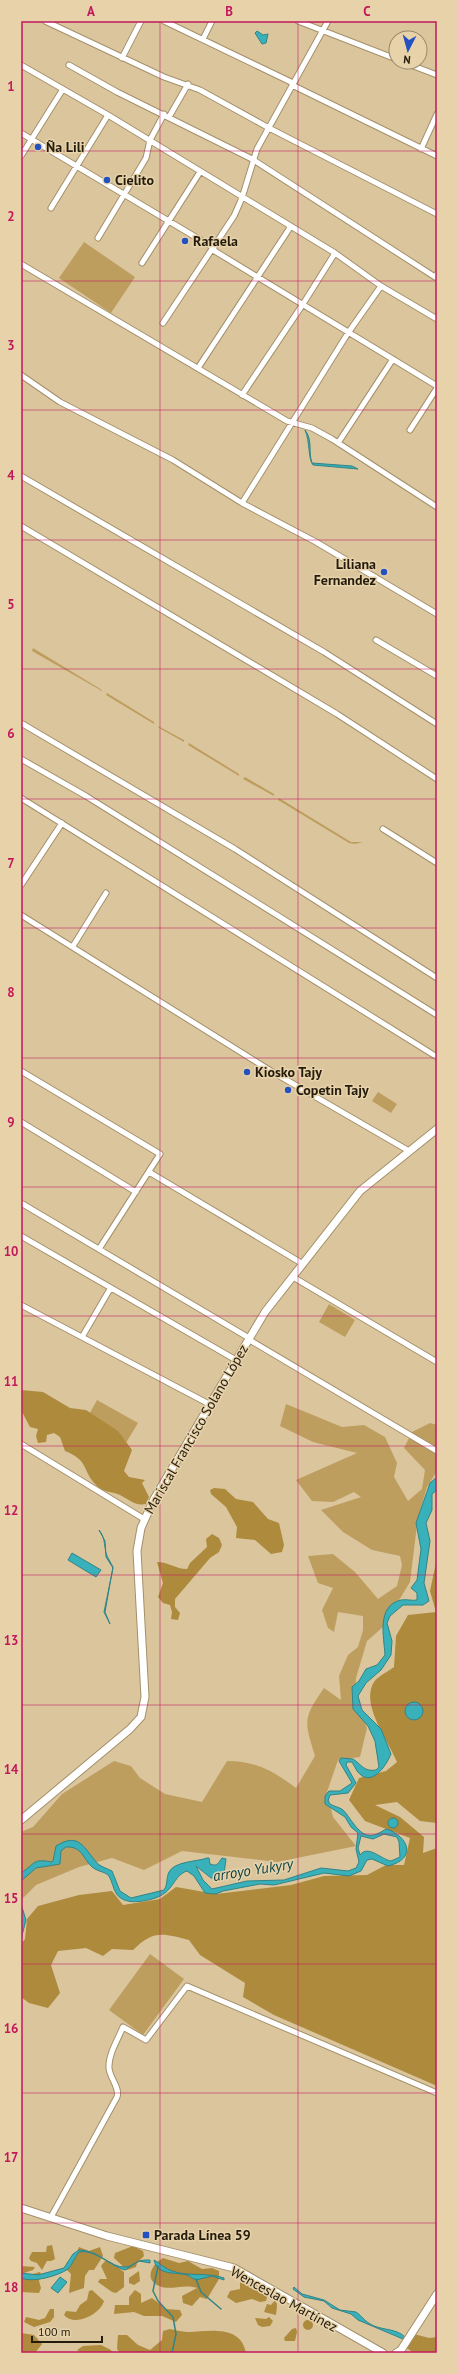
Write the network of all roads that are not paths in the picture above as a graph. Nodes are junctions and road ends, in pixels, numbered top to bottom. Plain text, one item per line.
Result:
1 (45, 21) edge
2 (141, 21) edge
3 (164, 21) edge
4 (212, 21) edge
5 (298, 21) edge
6 (328, 21) edge
7 (322, 31) junction
8 (203, 39) junction
9 (388, 56) edge
10 (122, 58) junction
11 (21, 65) edge
12 (69, 65) dead end
13 (424, 70) edge
14 (437, 75) edge
15 (188, 84) junction
16 (293, 84) junction
17 (63, 89) junction
18 (437, 114) edge
19 (108, 115) junction
20 (167, 115) junction
21 (269, 128) junction
22 (21, 133) edge
23 (32, 139) junction
24 (150, 140) junction
25 (421, 148) junction
26 (21, 156) edge
27 (437, 156) edge
28 (252, 159) junction
29 (77, 166) junction
30 (200, 172) junction
31 (124, 194) junction
32 (242, 198) junction
33 (51, 208) dead end
34 (437, 214) edge
35 (169, 221) junction
36 (291, 226) junction
37 (98, 238) dead end
38 (214, 249) junction
39 (335, 253) junction
40 (142, 263) dead end
41 (21, 264) edge
42 (437, 274) edge
43 (257, 277) junction
44 (381, 286) junction
45 (303, 304) junction
46 (437, 319) edge
47 (162, 323) dead end
48 (348, 333) junction
49 (393, 359) junction
50 (198, 368) junction
51 (21, 375) edge
52 (437, 387) edge
53 (242, 395) junction
54 (292, 424) junction
55 (410, 430) dead end
56 (338, 443) junction
57 (21, 476) edge
58 (242, 503) junction
59 (436, 504) edge
60 (21, 526) edge
61 (437, 614) edge
62 (376, 640) dead end
63 (437, 676) edge
64 (21, 724) edge
65 (437, 724) edge
66 (21, 759) edge
67 (437, 779) edge
68 (21, 798) edge
69 (62, 823) junction
70 (383, 829) dead end
71 (437, 862) edge
72 (21, 885) edge
73 (106, 893) dead end
74 (21, 915) edge
75 (73, 946) junction
76 (437, 978) edge
77 (437, 1015) edge
78 (437, 1057) edge
79 (21, 1071) edge
80 (21, 1122) edge
81 (437, 1129) edge
82 (409, 1151) junction
83 (149, 1172) junction
84 (136, 1192) junction
85 (21, 1203) edge
86 (21, 1236) edge
87 (99, 1249) junction
88 (303, 1264) junction
89 (293, 1276) junction
90 (110, 1288) junction
91 (21, 1305) edge
92 (82, 1337) junction
93 (248, 1338) junction
94 (236, 1360) junction
95 (437, 1362) edge
96 (210, 1404) junction
97 (21, 1444) edge
98 (437, 1451) edge
99 (144, 1519) junction
100 (21, 1820) edge
101 (437, 2094) edge
102 (21, 2208) edge
103 (51, 2217) junction
104 (437, 2294) edge
105 (400, 2352) edge
106 (383, 2353) edge

1 - 10 street
2 - 10 street
3 - 8 street
4 - 8 street
5 - 7 street
6 - 7 street
7 - 9 street
7 - 16 street
8 - 16 street
10 - 15 street
11 - 17 street
12 - 20 street
13 - 14 street
15 - 20 street
15 - 21 street
16 - 21 street
16 - 25 street
17 - 19 street
17 - 23 street
18 - 25 street
19 - 24 street
19 - 29 street
20 - 24 street
20 - 28 street
21 - 28 street
21 - 34 street
22 - 23 street
23 - 26 street
23 - 29 street
24 - 30 street
24 - 31 street
25 - 27 street
28 - 32 street
28 - 42 street
29 - 31 street
29 - 33 street
30 - 32 street
30 - 35 street
31 - 35 street
31 - 37 street
32 - 36 street
32 - 38 street
35 - 38 street
35 - 40 street
36 - 39 street
36 - 43 street
38 - 43 street
38 - 47 street
39 - 44 street
39 - 45 street
41 - 50 street
43 - 45 street
43 - 50 street
44 - 46 street
44 - 48 street
45 - 48 street
45 - 53 street
48 - 49 street
48 - 54 street
49 - 52 street
49 - 56 street
50 - 53 street
51 - 58 street
52 - 55 street
53 - 54 street
54 - 56 street
54 - 58 street
56 - 59 street
57 - 65 street
58 - 61 street
60 - 67 street
62 - 63 street
64 - 76 street
66 - 77 street
68 - 69 street
69 - 72 street
69 - 78 street
70 - 71 street
73 - 75 street
74 - 75 street
75 - 82 street
79 - 83 street
80 - 84 street
81 - 82 main road, Mariscal Francisco Solano López
82 - 88 main road, Mariscal Francisco Solano López
83 - 84 street
83 - 88 street
84 - 87 street
85 - 87 street
86 - 90 street
87 - 93 street
88 - 89 main road, Mariscal Francisco Solano López
89 - 93 main road, Mariscal Francisco Solano López
89 - 95 street
90 - 92 street
90 - 94 street
91 - 92 street
92 - 96 street
93 - 94 main road, Mariscal Francisco Solano López
93 - 98 street
94 - 96 main road, Mariscal Francisco Solano López
96 - 99 main road, Mariscal Francisco Solano López
97 - 99 street
99 - 100 main road, Mariscal Francisco Solano López
101 - 103 street
102 - 103 main road, Wenceslao Martínez
103 - 106 main road, Wenceslao Martínez
104 - 105 main road

